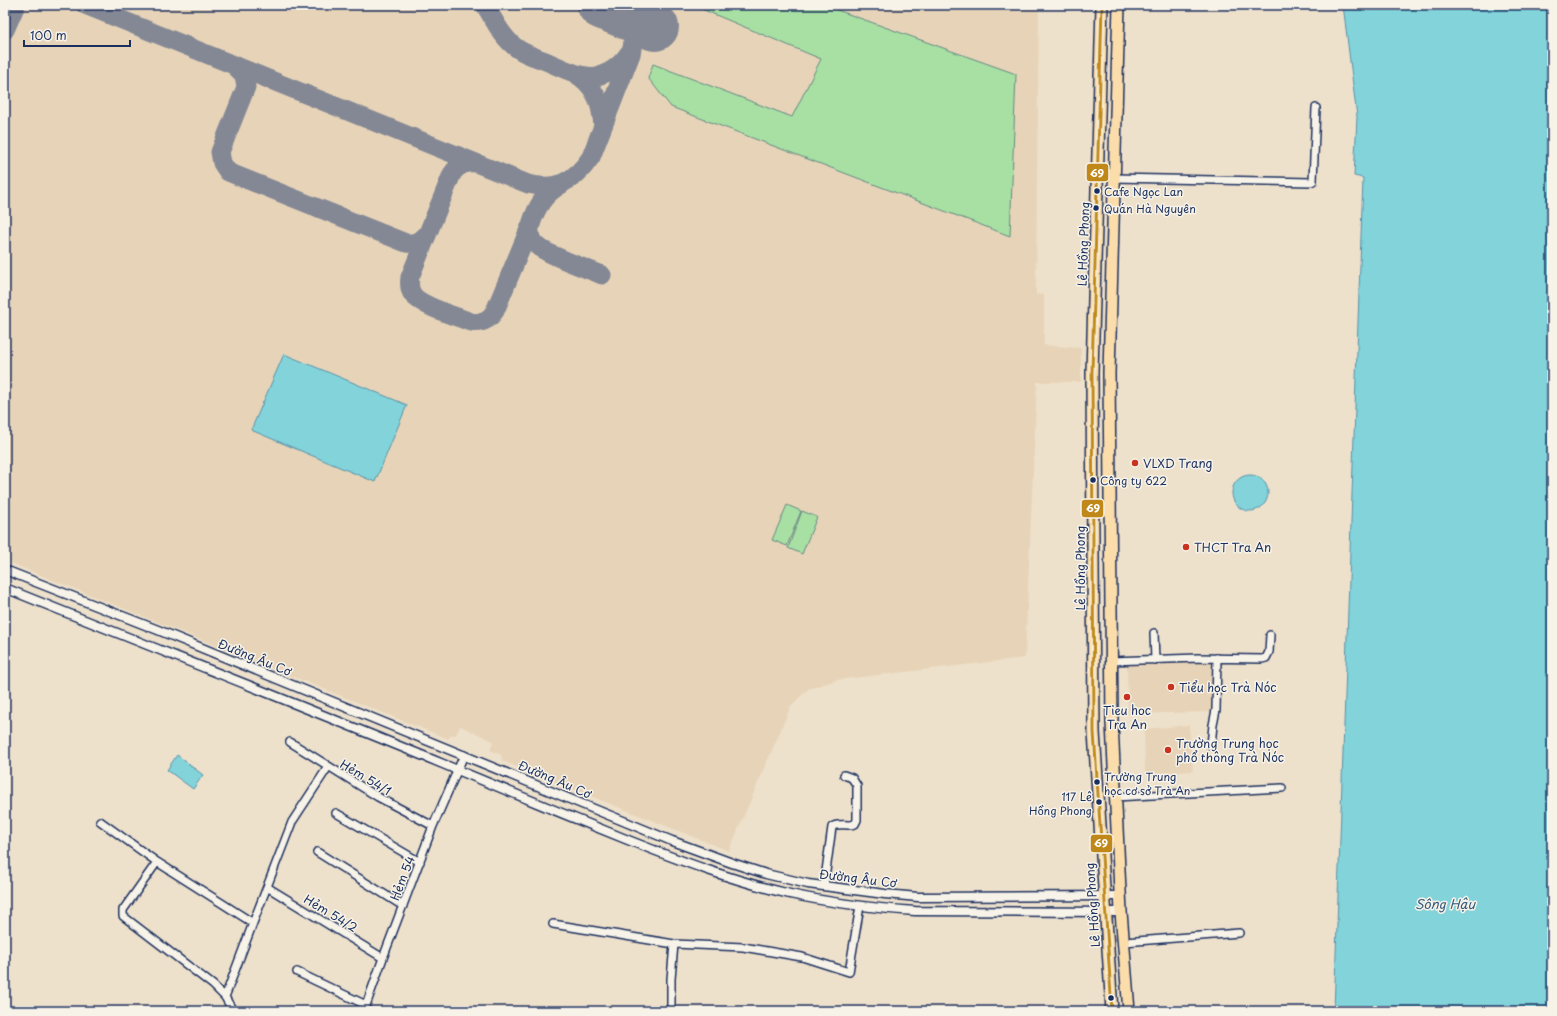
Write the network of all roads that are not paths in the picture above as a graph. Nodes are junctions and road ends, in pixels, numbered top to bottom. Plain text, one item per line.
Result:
1 (1102, 5) edge
2 (1119, 5) edge
3 (1316, 108) dead end
4 (1114, 178) junction
5 (5, 570) edge
6 (5, 588) edge
7 (1154, 633) dead end
8 (1270, 635) dead end
9 (1217, 658) junction
10 (1155, 660) junction
11 (1111, 661) junction
12 (290, 742) dead end
13 (1212, 745) dead end
14 (464, 755) junction
15 (328, 767) junction
16 (458, 770) junction
17 (844, 774) dead end
18 (1282, 788) dead end
19 (1115, 796) junction
20 (336, 813) dead end
21 (100, 822) dead end
22 (433, 826) junction
23 (648, 831) junction
24 (642, 845) junction
25 (317, 852) dead end
26 (157, 862) junction
27 (420, 862) junction
28 (824, 886) junction
29 (267, 887) junction
30 (1104, 896) junction
31 (1120, 896) junction
32 (403, 906) junction
33 (860, 906) junction
34 (1105, 911) junction
35 (1121, 912) junction
36 (253, 923) junction
37 (553, 924) dead end
38 (1239, 933) dead end
39 (1124, 942) junction
40 (674, 944) junction
41 (383, 958) junction
42 (297, 972) dead end
43 (225, 997) junction
44 (365, 1008) edge
45 (233, 1011) edge
46 (671, 1011) edge
47 (1112, 1011) edge
48 (1129, 1011) edge

1 - 30 highway, Lê Hồng Phong
2 - 4 highway
3 - 4 street
4 - 11 highway
5 - 14 street, Đường Âu Cơ
6 - 16 street
7 - 10 street
8 - 9 street
9 - 10 street
9 - 13 street
10 - 11 street
11 - 19 highway
12 - 15 street, Hẻm 54/1
14 - 16 street, Hẻm 54
14 - 23 street, Đường Âu Cơ
15 - 22 street, Hẻm 54/1
15 - 29 street
16 - 22 street, Hẻm 54
16 - 24 street
17 - 28 street
18 - 19 street
19 - 31 highway
20 - 27 street
21 - 26 street
22 - 27 street, Hẻm 54
23 - 24 street
23 - 28 street, Đường Âu Cơ
24 - 33 street
25 - 32 street
26 - 36 street
26 - 43 street
27 - 32 street, Hẻm 54
28 - 30 street, Đường Âu Cơ
29 - 36 street
29 - 41 street, Hẻm 54/2
30 - 31 street, Đường Âu Cơ
30 - 34 highway, Lê Hồng Phong
31 - 35 highway
32 - 41 street, Hẻm 54
33 - 34 street
33 - 40 street
34 - 35 street
34 - 47 highway, Lê Hồng Phong
35 - 39 highway
36 - 43 street
37 - 40 street
38 - 39 street
39 - 48 highway
40 - 46 street
41 - 44 street, Hẻm 54
42 - 44 street
43 - 45 street

